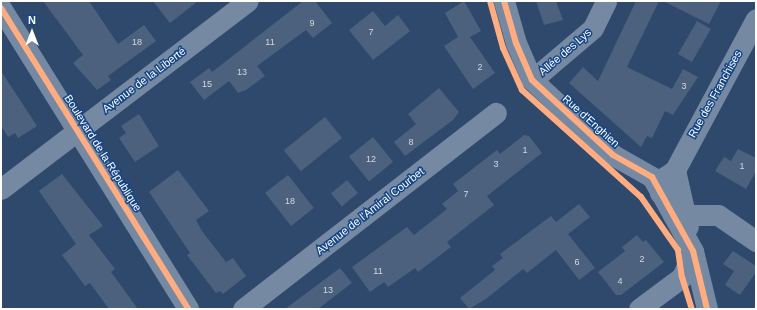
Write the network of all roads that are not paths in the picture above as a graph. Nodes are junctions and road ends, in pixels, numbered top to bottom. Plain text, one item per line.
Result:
1 (248, 1) edge
2 (504, 1) edge
3 (606, 1) edge
4 (1, 8) edge
5 (756, 19) edge
6 (532, 80) junction
7 (496, 113) dead end
8 (78, 130) junction
9 (675, 170) junction
10 (1, 189) edge
11 (660, 193) junction
12 (679, 214) junction
13 (756, 241) edge
14 (693, 251) junction
15 (665, 290) junction
16 (188, 309) edge
17 (244, 309) edge
18 (639, 309) edge
19 (703, 309) edge
20 (707, 309) edge

1 - 8 street, Avenue de la Liberté
2 - 6 street, Rue d'Enghien
3 - 6 street, Allée des Lys
4 - 8 street, Boulevard de la République
5 - 9 street, Rue des Franchises
6 - 11 street, Rue d'Enghien
7 - 17 street, Avenue de l'Amiral Courbet
8 - 10 street, Avenue de la Liberté
8 - 16 street, Boulevard de la République
9 - 11 street, Rue des Franchises
9 - 12 street
11 - 12 street, Rue d'Enghien
12 - 13 street
12 - 14 street, Rue d'Enghien
14 - 15 street
14 - 20 street, Rue d'Enghien
15 - 18 street
15 - 19 street

